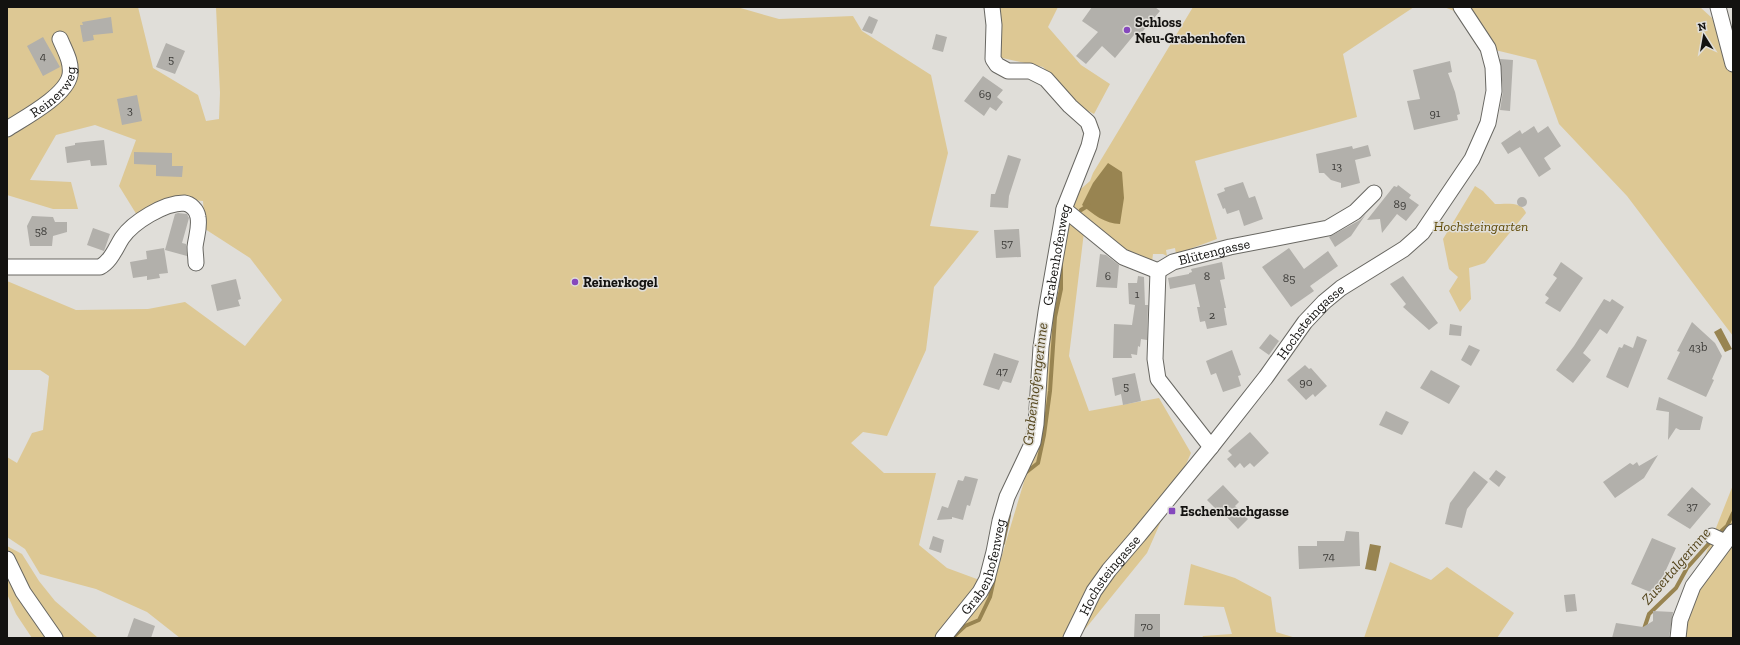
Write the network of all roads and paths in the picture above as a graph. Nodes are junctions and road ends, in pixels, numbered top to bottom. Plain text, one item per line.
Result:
1 (992, 7) edge
2 (1461, 7) edge
3 (1718, 7) edge
4 (60, 39) dead end
5 (1733, 64) edge
6 (7, 129) edge
7 (1374, 193) dead end
8 (1064, 209) junction
9 (196, 263) dead end
10 (7, 267) edge
11 (1158, 271) junction
12 (1211, 447) junction
13 (1723, 537) edge
14 (7, 559) edge
15 (55, 638) edge
16 (942, 638) edge
17 (1071, 638) edge
18 (1678, 638) edge

1 - 8 street, Grabenhofenweg
2 - 12 street, Hochsteingasse
3 - 5 street
4 - 6 street, Reinerweg
7 - 11 street, Blütengasse
8 - 11 street
8 - 16 street, Grabenhofenweg
9 - 10 street
11 - 12 street
12 - 17 street, Hochsteingasse
13 - 18 street
14 - 15 street

